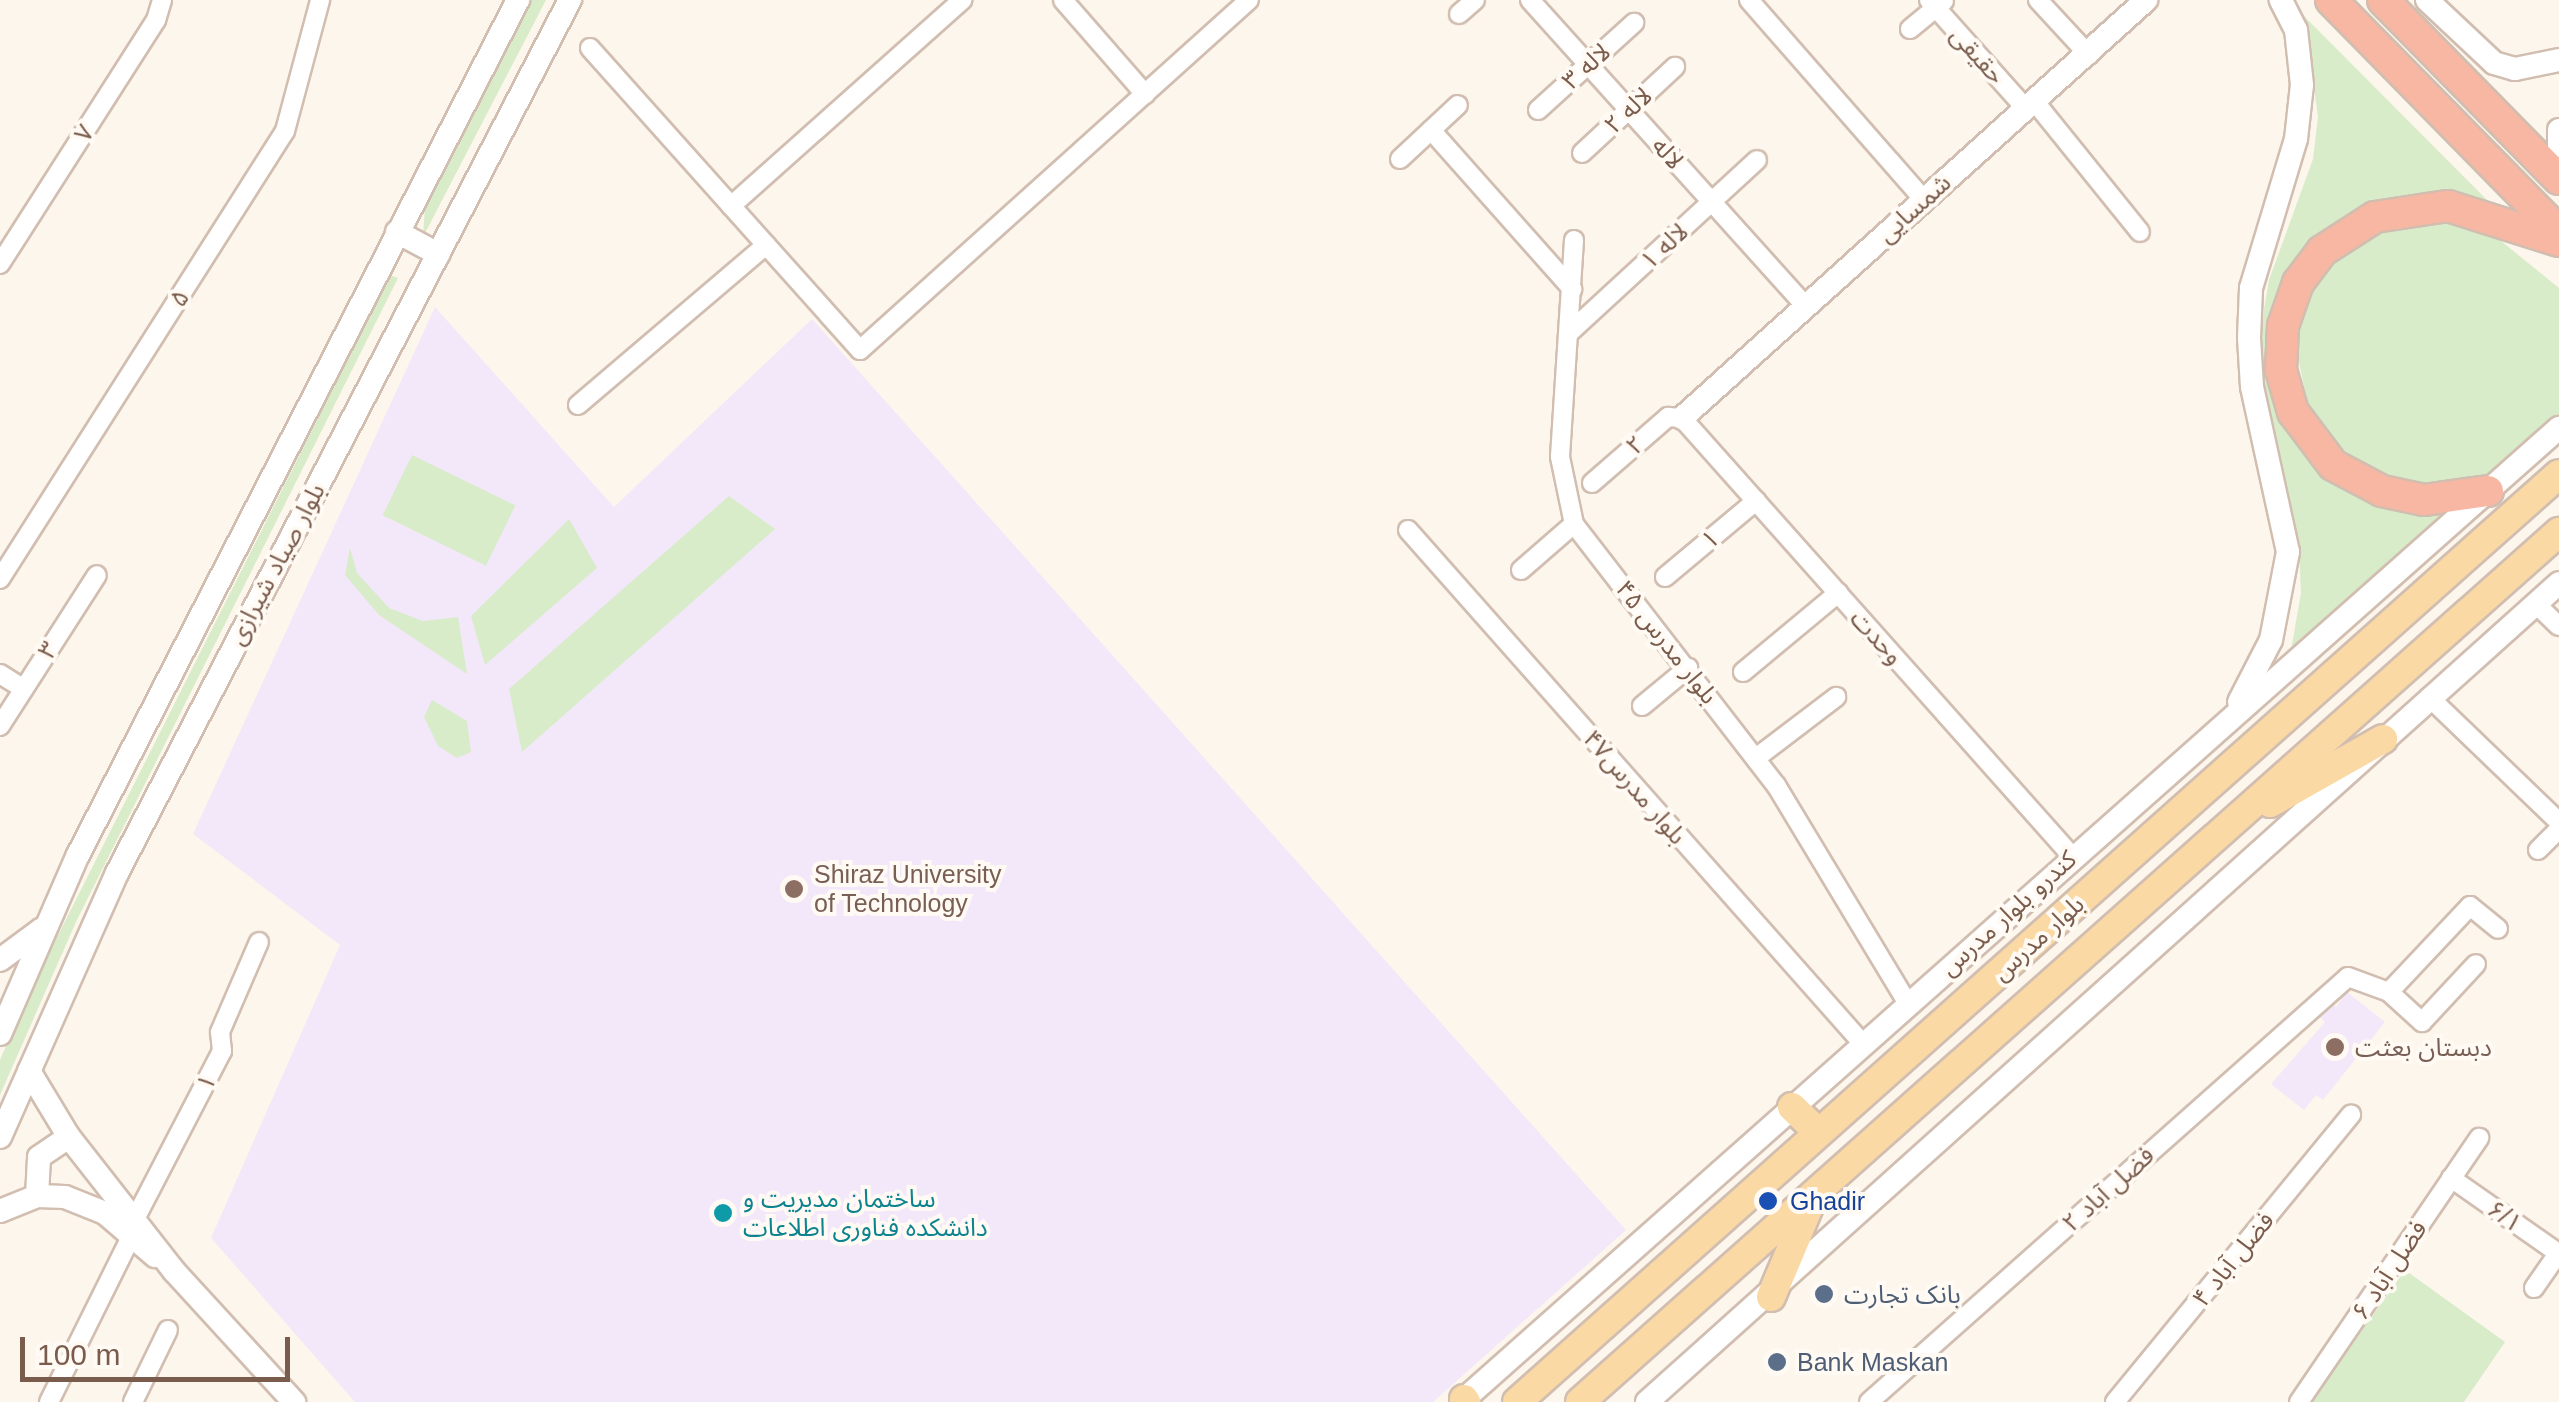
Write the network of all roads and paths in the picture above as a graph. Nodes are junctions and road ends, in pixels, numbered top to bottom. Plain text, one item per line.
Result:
1 (162, 0) edge
2 (320, 0) edge
3 (518, 0) edge
4 (570, 0) edge
5 (962, 0) edge
6 (1064, 0) edge
7 (1249, 0) edge
8 (1474, 0) edge
9 (1530, 0) edge
10 (1748, 0) edge
11 (2038, 0) edge
12 (2146, 0) edge
13 (2281, 0) edge
14 (2331, 0) edge
15 (2383, 0) edge
16 (2427, 0) edge
17 (1936, 3) edge
18 (1459, 14) dead end
19 (1634, 23) dead end
20 (1910, 30) dead end
21 (590, 48) dead end
22 (2089, 56) junction
23 (2559, 60) edge
24 (1588, 64) junction
25 (1675, 67) dead end
26 (1145, 94) junction
27 (1458, 105) dead end
28 (2031, 106) junction
29 (1538, 110) dead end
30 (1629, 110) junction
31 (1431, 130) junction
32 (2559, 130) edge
33 (1582, 153) dead end
34 (1400, 159) dead end
35 (1758, 160) dead end
36 (2559, 177) edge
37 (1923, 199) junction
38 (1712, 202) junction
39 (731, 206) junction
40 (398, 232) junction
41 (2140, 232) dead end
42 (2559, 232) edge
43 (1574, 240) dead end
44 (2559, 241) edge
45 (766, 244) junction
46 (438, 254) junction
47 (0, 264) edge
48 (1572, 289) junction
49 (1806, 306) junction
50 (1570, 332) junction
51 (578, 405) dead end
52 (1682, 418) junction
53 (2559, 428) edge
54 (2559, 474) edge
55 (1592, 483) dead end
56 (2488, 491) junction
57 (1756, 501) junction
58 (1574, 524) junction
59 (1408, 530) dead end
60 (2559, 532) edge
61 (1521, 570) dead end
62 (97, 574) dead end
63 (1664, 577) dead end
64 (0, 579) edge
65 (2559, 582) edge
66 (1838, 593) junction
67 (2535, 602) junction
68 (2559, 626) edge
69 (1688, 668) junction
70 (1743, 672) dead end
71 (0, 674) edge
72 (24, 688) junction
73 (1836, 697) dead end
74 (2429, 697) junction
75 (1642, 706) dead end
76 (2233, 714) junction
77 (0, 726) edge
78 (2383, 739) junction
79 (1756, 758) junction
80 (2559, 822) edge
81 (2559, 829) edge
82 (2221, 831) junction
83 (2538, 850) dead end
84 (2133, 854) junction
85 (2071, 856) junction
86 (2160, 885) junction
87 (45, 927) junction
88 (2498, 929) dead end
89 (258, 942) dead end
90 (0, 960) edge
91 (2476, 964) dead end
92 (2388, 992) junction
93 (1908, 1004) junction
94 (0, 1034) edge
95 (1862, 1044) junction
96 (29, 1071) junction
97 (1792, 1107) junction
98 (2351, 1116) dead end
99 (1819, 1134) junction
100 (0, 1137) edge
101 (69, 1137) junction
102 (2479, 1138) dead end
103 (2451, 1178) junction
104 (1814, 1193) junction
105 (37, 1196) junction
106 (0, 1211) edge
107 (133, 1227) junction
108 (2558, 1252) edge
109 (2534, 1288) dead end
110 (1771, 1298) junction
111 (168, 1330) dead end
112 (1464, 1401) edge
113 (49, 1402) edge
114 (133, 1402) edge
115 (294, 1402) edge
116 (1517, 1402) edge
117 (1580, 1402) edge
118 (1648, 1402) edge
119 (1869, 1402) edge
120 (2116, 1402) edge
121 (2299, 1402) edge

1 - 47 street, ۷
2 - 64 street, ۵
3 - 40 main road, بلوار صیاد شیرازی
4 - 46 main road, بلوار صیاد شیرازی
5 - 39 street
6 - 26 street
7 - 26 street
8 - 18 street
9 - 24 street, لاله
10 - 37 street
11 - 22 street
12 - 22 main road, شمسایی
13 - 76 main road
14 - 42 highway
15 - 36 highway
16 - 23 main road
17 - 20 street
17 - 28 street, حقیقی
19 - 24 street, لاله ۳
21 - 39 street
22 - 28 main road, شمسایی
24 - 29 street, لاله ۳
24 - 30 street, لاله
25 - 30 street, لاله ۲
26 - 45 street
27 - 31 street
28 - 37 main road, شمسایی
28 - 41 street, حقیقی
30 - 33 street, لاله ۲
30 - 38 street, لاله
31 - 34 street
31 - 48 street
32 - 36 main road
35 - 38 street, لاله ۱
37 - 49 main road, شمسایی
38 - 49 street, لاله
38 - 50 street, لاله ۱
39 - 45 street
40 - 46 main road
40 - 87 main road, بلوار صیاد شیرازی
43 - 48 street, ۴۵ بلوار مدرس
44 - 56 highway
45 - 51 street
46 - 96 main road, بلوار صیاد شیرازی
48 - 50 street, ۴۵ بلوار مدرس
49 - 52 main road, شمسایی
50 - 58 street, ۴۵ بلوار مدرس
52 - 55 street, ۲
52 - 57 street, وحدت
53 - 56 main road, کندرو بلوار مدرس
54 - 84 main road, بلوار مدرس
56 - 76 main road, کندرو بلوار مدرس
57 - 63 street, ۱
57 - 66 street, وحدت
58 - 61 street
58 - 69 street, ۴۵ بلوار مدرس
59 - 95 street, بلوار مدرس۴۷
60 - 82 main road, بلوار مدرس
62 - 72 street, ۳
65 - 67 main road
66 - 70 street
66 - 85 street, وحدت
67 - 68 street
67 - 74 main road
69 - 75 street
69 - 79 street, ۴۵ بلوار مدرس
71 - 72 street
72 - 77 street, ۳
73 - 79 street
74 - 78 main road
74 - 80 street
76 - 85 main road, کندرو بلوار مدرس
78 - 82 main road
78 - 110 main road
79 - 93 street, ۴۵ بلوار مدرس
81 - 83 street
82 - 86 main road, بلوار مدرس
84 - 86 main road
84 - 99 main road, بلوار مدرس
85 - 93 main road, کندرو بلوار مدرس
86 - 104 main road, بلوار مدرس
87 - 90 main road
87 - 94 main road, بلوار صیاد شیرازی
88 - 92 street
89 - 107 street, ۱
91 - 92 street
92 - 119 street, فضل آباد ۲
93 - 95 main road, کندرو بلوار مدرس
95 - 97 main road, کندرو بلوار مدرس
96 - 100 main road, بلوار صیاد شیرازی
96 - 101 main road
97 - 99 main road
97 - 112 main road, کندرو بلوار مدرس
98 - 120 street, فضل آباد ۴
99 - 116 main road, بلوار مدرس
101 - 105 main road
101 - 107 main road
102 - 103 street, فضل آباد ۶
103 - 108 street, ۶/۱
103 - 121 street, فضل آباد ۶
104 - 110 main road
104 - 117 main road, بلوار مدرس
105 - 106 main road
105 - 107 main road
107 - 113 street, ۱
107 - 115 main road
108 - 109 street
110 - 118 main road
111 - 114 street

